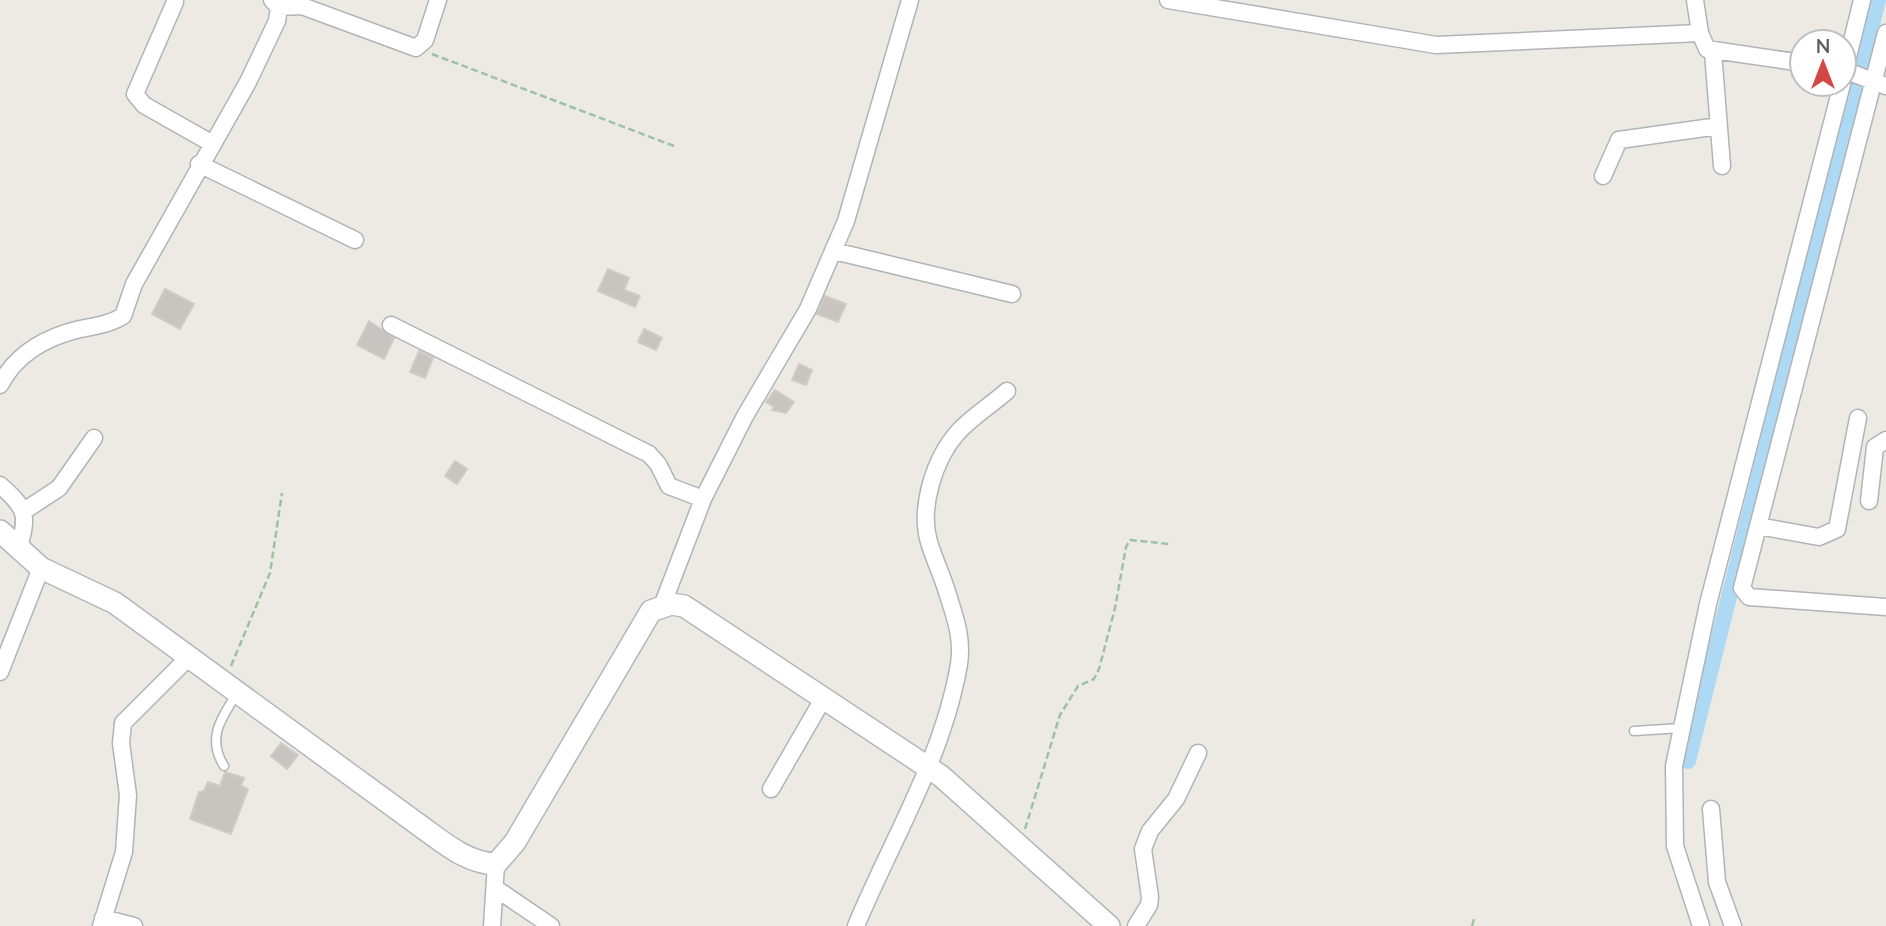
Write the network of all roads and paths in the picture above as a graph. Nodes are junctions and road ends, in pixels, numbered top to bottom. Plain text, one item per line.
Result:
1 (438, 0) edge
2 (910, 0) edge
3 (1168, 0) edge
4 (1695, 0) edge
5 (1862, 0) edge
6 (175, 2) dead end
7 (276, 3) edge
8 (1855, 28) edge
9 (1700, 33) junction
10 (1886, 33) edge
11 (416, 48) junction
12 (1713, 52) junction
13 (1788, 61) edge
14 (1858, 76) edge
15 (1880, 84) edge
16 (1838, 98) edge
17 (1719, 126) junction
18 (211, 144) junction
19 (674, 146) dead end
20 (199, 164) junction
21 (1722, 166) dead end
22 (1603, 176) dead end
23 (355, 240) dead end
24 (834, 251) junction
25 (1012, 294) dead end
26 (391, 325) dead end
27 (0, 385) edge
28 (1007, 391) dead end
29 (1858, 418) dead end
30 (94, 438) dead end
31 (1886, 440) edge
32 (0, 485) edge
33 (282, 493) dead end
34 (703, 499) junction
35 (1869, 501) dead end
36 (24, 511) junction
37 (1758, 526) junction
38 (0, 531) edge
39 (1169, 544) dead end
40 (19, 548) junction
41 (41, 568) junction
42 (662, 606) junction
43 (1886, 607) edge
44 (189, 657) junction
45 (0, 672) edge
46 (231, 687) junction
47 (823, 699) junction
48 (1681, 729) junction
49 (1634, 731) dead end
50 (1198, 753) dead end
51 (224, 766) dead end
52 (929, 769) junction
53 (771, 789) dead end
54 (1711, 809) dead end
55 (1019, 849) junction
56 (496, 864) junction
57 (495, 888) junction
58 (1474, 919) dead end
59 (102, 922) edge
60 (134, 926) edge
61 (492, 926) edge
62 (551, 926) edge
63 (856, 926) edge
64 (1109, 926) edge
65 (1136, 926) edge
66 (1472, 926) edge
67 (1701, 926) edge
68 (1733, 926) edge

1 - 11 street
2 - 24 street
3 - 9 street
4 - 9 street
5 - 8 street
6 - 18 street
7 - 11 street
7 - 18 street
9 - 12 street
10 - 15 street
11 - 19 path
12 - 13 street
12 - 17 street
14 - 15 street
15 - 37 street
16 - 48 street
17 - 21 street
17 - 22 street
18 - 20 street
20 - 23 street
20 - 27 street
24 - 25 street
24 - 34 street
26 - 34 street
28 - 52 street
29 - 37 street
30 - 36 street
31 - 35 street
32 - 36 street
33 - 46 path
34 - 42 street
36 - 40 street
37 - 43 street
38 - 40 main road
39 - 55 path
40 - 41 main road
41 - 44 main road
41 - 45 street
42 - 47 main road
42 - 56 main road
44 - 46 main road
44 - 59 street
46 - 51 lane
46 - 56 main road
47 - 52 main road
47 - 53 street
48 - 49 lane
48 - 67 street
50 - 65 street
52 - 55 main road
52 - 63 street
54 - 68 street
55 - 64 main road
56 - 57 street
57 - 61 street
57 - 62 street
58 - 66 path
59 - 60 street

